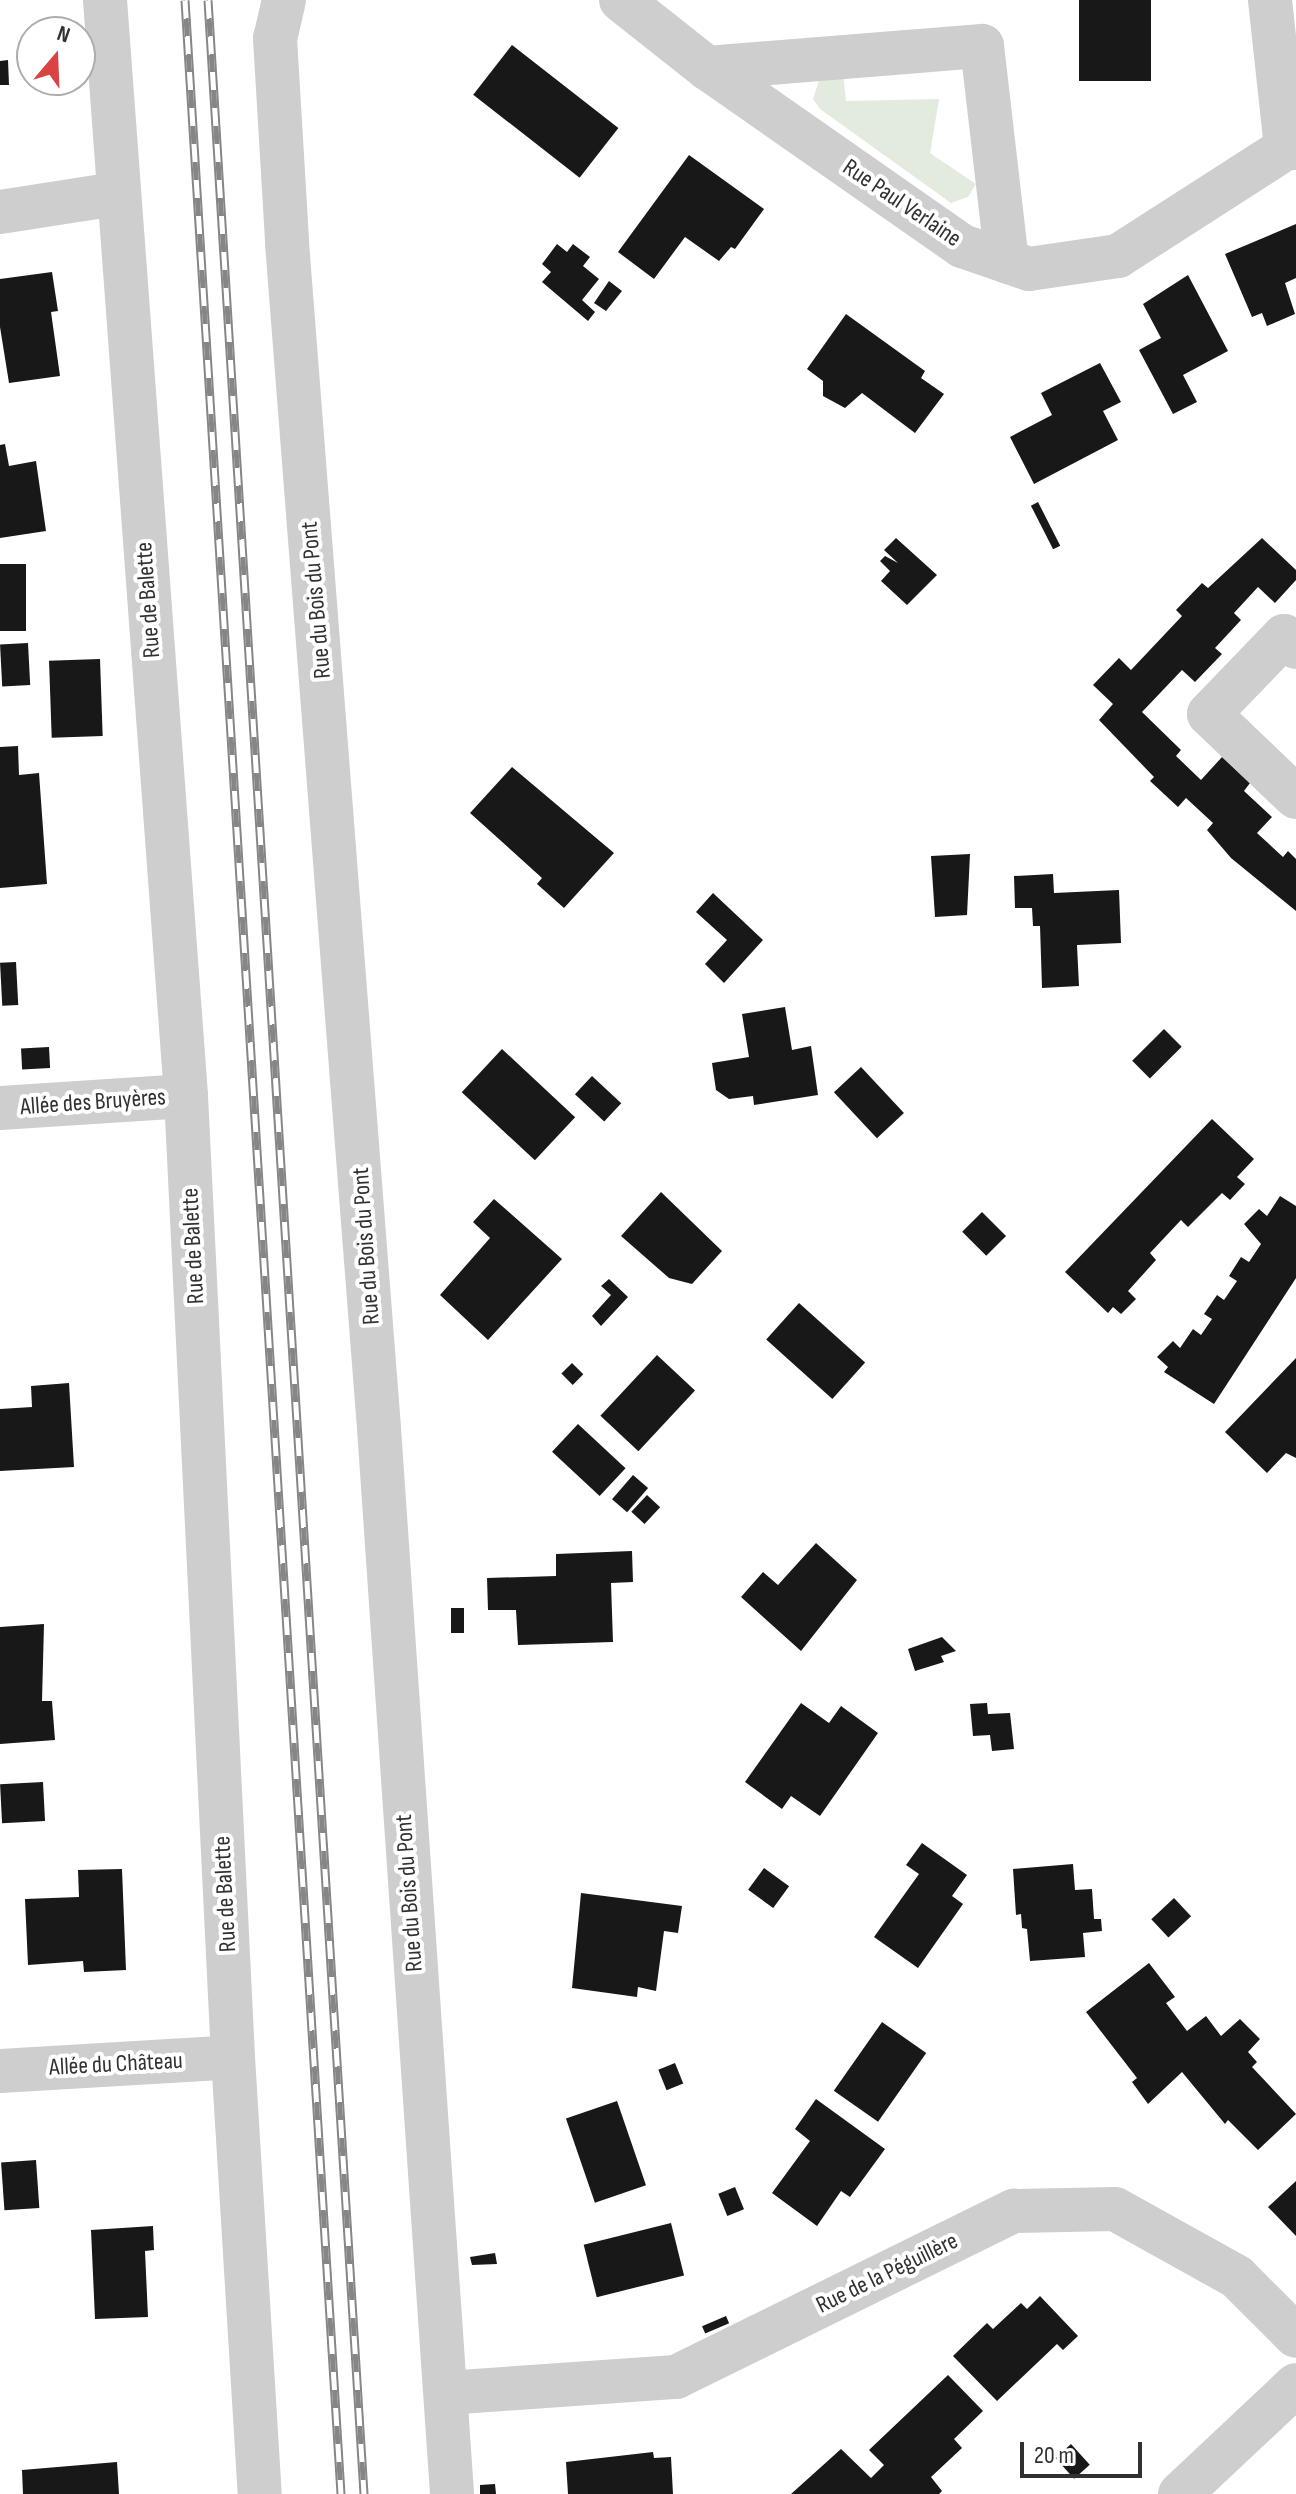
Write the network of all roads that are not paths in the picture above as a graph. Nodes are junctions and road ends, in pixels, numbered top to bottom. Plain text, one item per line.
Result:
1 (105, 0) edge
2 (284, 0) edge
3 (621, 0) edge
4 (1270, 0) edge
5 (707, 68) junction
6 (1291, 148) edge
7 (116, 194) junction
8 (0, 212) edge
9 (1007, 262) junction
10 (1296, 647) edge
11 (1296, 797) edge
12 (186, 1096) junction
13 (0, 1108) edge
14 (233, 2057) junction
15 (0, 2071) edge
16 (1296, 2336) edge
17 (1296, 2385) edge
18 (446, 2393) junction
19 (260, 2494) edge
20 (452, 2494) edge
21 (1180, 2494) edge

1 - 7 street, Rue de Balette
2 - 18 street, Rue du Bois du Pont
3 - 5 street, Rue Paul Verlaine
4 - 6 street
5 - 9 street, Rue Paul Verlaine
5 - 9 street
6 - 9 street, Rue Paul Verlaine
7 - 8 street
7 - 12 street, Rue de Balette
10 - 11 street
12 - 13 street, Allée des Bruyères
12 - 14 street, Rue de Balette
14 - 15 street, Allée du Château
14 - 19 street, Rue de Balette
16 - 18 street, Rue de la Péguillère
17 - 21 street
18 - 20 street, Rue du Bois du Pont

